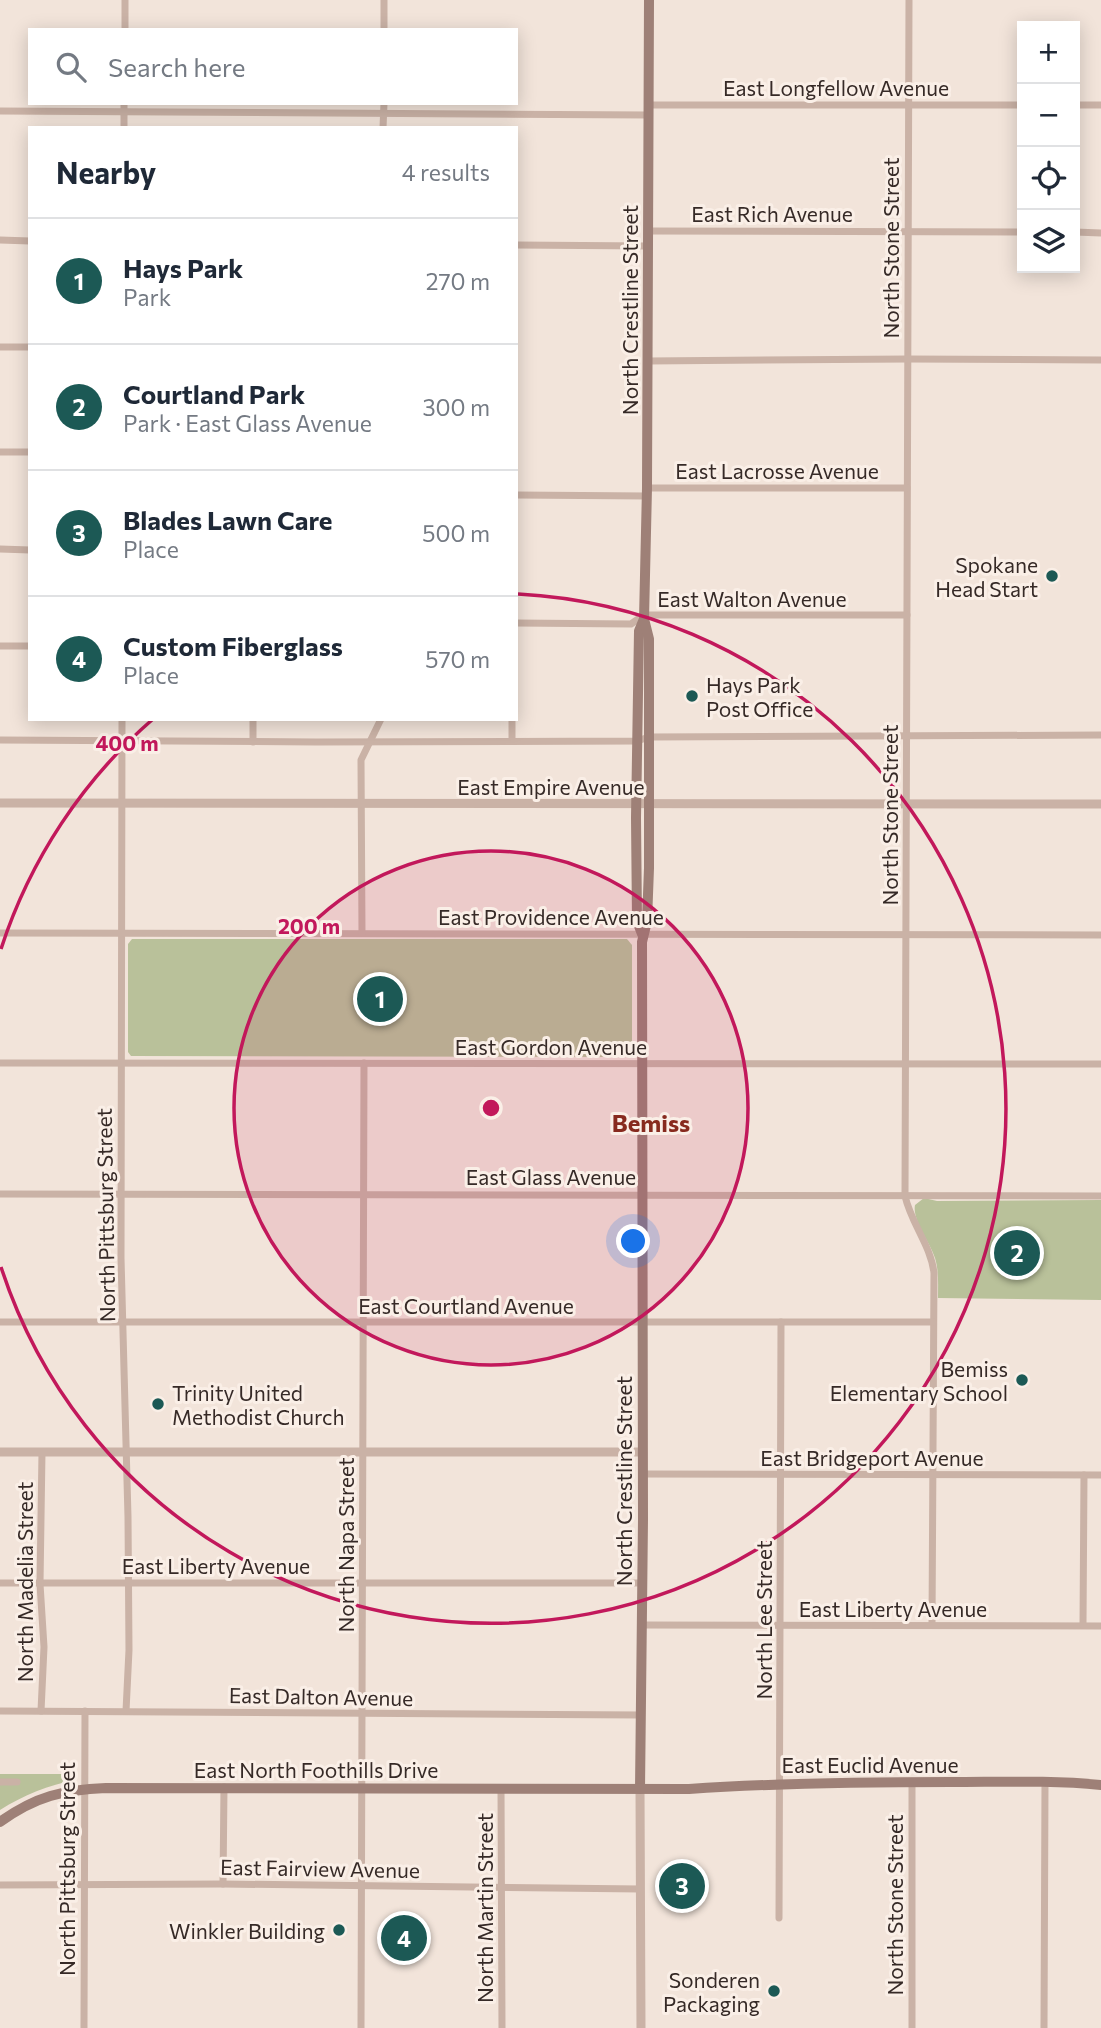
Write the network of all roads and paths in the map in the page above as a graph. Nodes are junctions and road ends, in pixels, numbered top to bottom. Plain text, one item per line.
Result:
1 (125, 0) edge
2 (384, 0) edge
3 (649, 0) edge
4 (909, 0) edge
5 (125, 28) edge
6 (384, 28) edge
7 (384, 105) edge
8 (908, 105) junction
9 (1017, 105) edge
10 (1080, 105) edge
11 (1101, 105) edge
12 (124, 108) edge
13 (649, 110) junction
14 (0, 111) edge
15 (383, 115) junction
16 (124, 126) edge
17 (383, 126) edge
18 (648, 231) junction
19 (907, 231) junction
20 (1017, 232) edge
21 (1080, 232) edge
22 (1101, 233) edge
23 (0, 240) edge
24 (28, 240) edge
25 (518, 245) edge
26 (648, 246) junction
27 (0, 347) edge
28 (28, 347) edge
29 (908, 359) junction
30 (1101, 360) edge
31 (648, 361) junction
32 (0, 452) edge
33 (28, 452) edge
34 (907, 488) junction
35 (647, 492) junction
36 (518, 495) edge
37 (0, 549) edge
38 (28, 550) edge
39 (907, 615) junction
40 (644, 617) junction
41 (518, 623) edge
42 (0, 646) edge
43 (28, 646) edge
44 (122, 721) edge
45 (253, 721) edge
46 (380, 721) edge
47 (512, 721) edge
48 (1101, 736) edge
49 (649, 737) junction
50 (907, 737) junction
51 (0, 740) edge
52 (122, 741) junction
53 (512, 741) junction
54 (637, 741) junction
55 (253, 742) junction
56 (372, 742) junction
57 (0, 803) edge
58 (123, 803) junction
59 (362, 803) junction
60 (636, 803) junction
61 (649, 803) junction
62 (905, 803) junction
63 (1101, 804) edge
64 (0, 933) edge
65 (122, 933) junction
66 (362, 933) junction
67 (642, 934) junction
68 (906, 935) junction
69 (1101, 935) edge
70 (0, 1063) edge
71 (364, 1063) junction
72 (121, 1064) junction
73 (642, 1064) junction
74 (905, 1064) junction
75 (1101, 1064) edge
76 (0, 1194) edge
77 (121, 1194) junction
78 (362, 1194) junction
79 (642, 1194) junction
80 (905, 1196) junction
81 (1101, 1196) edge
82 (0, 1322) edge
83 (123, 1322) junction
84 (362, 1322) junction
85 (642, 1322) junction
86 (781, 1322) junction
87 (933, 1322) junction
88 (0, 1452) edge
89 (42, 1452) junction
90 (126, 1452) junction
91 (362, 1452) junction
92 (642, 1452) junction
93 (642, 1474) junction
94 (780, 1474) junction
95 (932, 1474) junction
96 (1084, 1475) junction
97 (1101, 1475) edge
98 (0, 1583) edge
99 (128, 1583) junction
100 (362, 1583) junction
101 (642, 1583) junction
102 (40, 1584) junction
103 (642, 1625) junction
104 (932, 1625) junction
105 (1083, 1625) junction
106 (781, 1626) junction
107 (1101, 1626) edge
108 (0, 1711) edge
109 (41, 1711) junction
110 (85, 1711) junction
111 (126, 1711) junction
112 (363, 1715) junction
113 (641, 1715) junction
114 (0, 1782) edge
115 (17, 1782) dead end
116 (912, 1782) junction
117 (1045, 1782) junction
118 (779, 1783) junction
119 (1101, 1785) edge
120 (224, 1787) junction
121 (501, 1788) junction
122 (83, 1789) junction
123 (362, 1789) junction
124 (640, 1789) junction
125 (0, 1822) edge
126 (223, 1884) junction
127 (0, 1885) edge
128 (83, 1885) junction
129 (361, 1885) junction
130 (502, 1887) junction
131 (640, 1889) junction
132 (779, 1918) dead end
133 (84, 2028) edge
134 (361, 2028) edge
135 (502, 2028) edge
136 (640, 2028) edge
137 (912, 2028) edge
138 (1044, 2028) edge

1 - 5 street
2 - 6 street
3 - 13 main road, North Crestline Street
4 - 8 street, North Stone Street
7 - 15 street
8 - 9 street, East Longfellow Avenue
8 - 13 street, East Longfellow Avenue
8 - 19 street, North Stone Street
10 - 11 street
12 - 14 street, East Longfellow Avenue
12 - 15 street, East Longfellow Avenue
12 - 16 street
13 - 15 street, East Longfellow Avenue
13 - 18 main road, North Crestline Street
15 - 17 street
18 - 19 street, East Rich Avenue
18 - 26 main road, North Crestline Street
19 - 20 street, East Rich Avenue
19 - 29 street, North Stone Street
21 - 22 street
23 - 24 street
25 - 26 street
26 - 31 main road, North Crestline Street
27 - 28 street
29 - 30 street
29 - 31 street
29 - 34 street, North Stone Street
31 - 35 main road, North Crestline Street
32 - 33 street
34 - 35 street, East Lacrosse Avenue
34 - 39 street, North Stone Street
35 - 36 street, East Lacrosse Avenue
35 - 40 main road, North Crestline Street
37 - 38 street
39 - 40 street, East Walton Avenue
39 - 50 street, North Stone Street
40 - 41 street, East Walton Avenue
40 - 49 main road, North Crestline Street
40 - 54 main road, North Crestline Street
42 - 43 street
44 - 52 street, North Pittsburg Street
45 - 55 street
46 - 56 street
47 - 53 street
48 - 50 street
49 - 50 street
49 - 54 street
49 - 61 main road, North Crestline Street
50 - 62 street, North Stone Street
51 - 52 street
52 - 55 street
52 - 58 street, North Pittsburg Street
53 - 54 street
53 - 56 street
54 - 60 main road, North Crestline Street
55 - 56 street
56 - 59 street
57 - 58 street, East Empire Avenue
58 - 59 street, East Empire Avenue
58 - 65 street, North Pittsburg Street
59 - 60 street, East Empire Avenue
59 - 66 street
60 - 61 street, East Empire Avenue
60 - 67 main road, North Crestline Street
61 - 62 street, East Empire Avenue
61 - 67 main road, North Crestline Street
62 - 63 street, East Empire Avenue
62 - 68 street, North Stone Street
64 - 65 street, East Providence Avenue
65 - 66 street, East Providence Avenue
65 - 72 street, North Pittsburg Street
66 - 67 street, East Providence Avenue
67 - 68 street, East Providence Avenue
67 - 73 main road, North Crestline Street
68 - 69 street, East Providence Avenue
68 - 74 street, North Stone Street
70 - 72 street, East Gordon Avenue
71 - 72 street, East Gordon Avenue
71 - 73 street, East Gordon Avenue
71 - 78 street, North Napa Street
72 - 77 street, North Pittsburg Street
73 - 74 street, East Gordon Avenue
73 - 79 main road, North Crestline Street
74 - 75 street, East Gordon Avenue
74 - 80 street, North Stone Street
76 - 77 street, East Glass Avenue
77 - 78 street, East Glass Avenue
77 - 83 street, North Pittsburg Street
78 - 79 street, East Glass Avenue
78 - 84 street, North Napa Street
79 - 80 street, East Glass Avenue
79 - 85 main road, North Crestline Street
80 - 81 street, East Glass Avenue
80 - 87 street, North Stone Street
82 - 83 street, East Courtland Avenue
83 - 84 street, East Courtland Avenue
83 - 90 street, North Pittsburg Street
84 - 85 street, East Courtland Avenue
84 - 91 street, North Napa Street
85 - 86 street, East Courtland Avenue
85 - 92 main road, North Crestline Street
86 - 87 street, East Courtland Avenue
86 - 94 street, North Lee Street
87 - 95 street, North Stone Street
88 - 89 street
89 - 90 street
89 - 102 street, North Madelia Street
90 - 91 street
90 - 99 street, North Pittsburg Street
91 - 92 street
91 - 100 street, North Napa Street
92 - 93 main road, North Crestline Street
93 - 94 street, East Bridgeport Avenue
93 - 101 main road, North Crestline Street
94 - 95 street, East Bridgeport Avenue
94 - 106 street, North Lee Street
95 - 96 street, East Bridgeport Avenue
95 - 104 street, North Stone Street
96 - 97 street, East Bridgeport Avenue
96 - 105 street
98 - 102 street, East Liberty Avenue
99 - 100 street, East Liberty Avenue
99 - 102 street, East Liberty Avenue
99 - 111 street, North Pittsburg Street
100 - 101 street, East Liberty Avenue
100 - 112 street, North Napa Street
101 - 103 main road, North Crestline Street
102 - 109 street, North Madelia Street
103 - 106 street, East Liberty Avenue
103 - 113 main road, North Crestline Street
104 - 105 street, East Liberty Avenue
104 - 106 street, East Liberty Avenue
105 - 107 street, East Liberty Avenue
106 - 118 street, North Lee Street
108 - 109 street, East Dalton Avenue
109 - 110 street, East Dalton Avenue
110 - 111 street, East Dalton Avenue
110 - 122 street, North Pittsburg Street
111 - 112 street, East Dalton Avenue
112 - 113 street, East Dalton Avenue
112 - 123 street, North Napa Street
113 - 124 main road, North Crestline Street
114 - 115 street
116 - 117 main road, East Euclid Avenue
116 - 118 main road, East Euclid Avenue
116 - 137 street, North Stone Street
117 - 119 main road, East Euclid Avenue
117 - 138 street
118 - 124 main road, East Euclid Avenue
118 - 132 street, North Lee Street
120 - 122 main road, East North Foothills Drive
120 - 123 main road, East North Foothills Drive
120 - 126 street
121 - 123 main road, East North Foothills Drive
121 - 124 main road, East North Foothills Drive
121 - 130 street, North Martin Street
122 - 125 main road, East North Foothills Drive
122 - 128 street, North Pittsburg Street
123 - 129 street, North Napa Street
124 - 131 street, North Crestline Street
126 - 128 street, East Fairview Avenue
126 - 129 street, East Fairview Avenue
127 - 128 street, East Fairview Avenue
128 - 133 street, North Pittsburg Street
129 - 130 street, East Fairview Avenue
129 - 134 street, North Napa Street
130 - 131 street, East Fairview Avenue
130 - 135 street, North Martin Street
131 - 136 street, North Crestline Street

